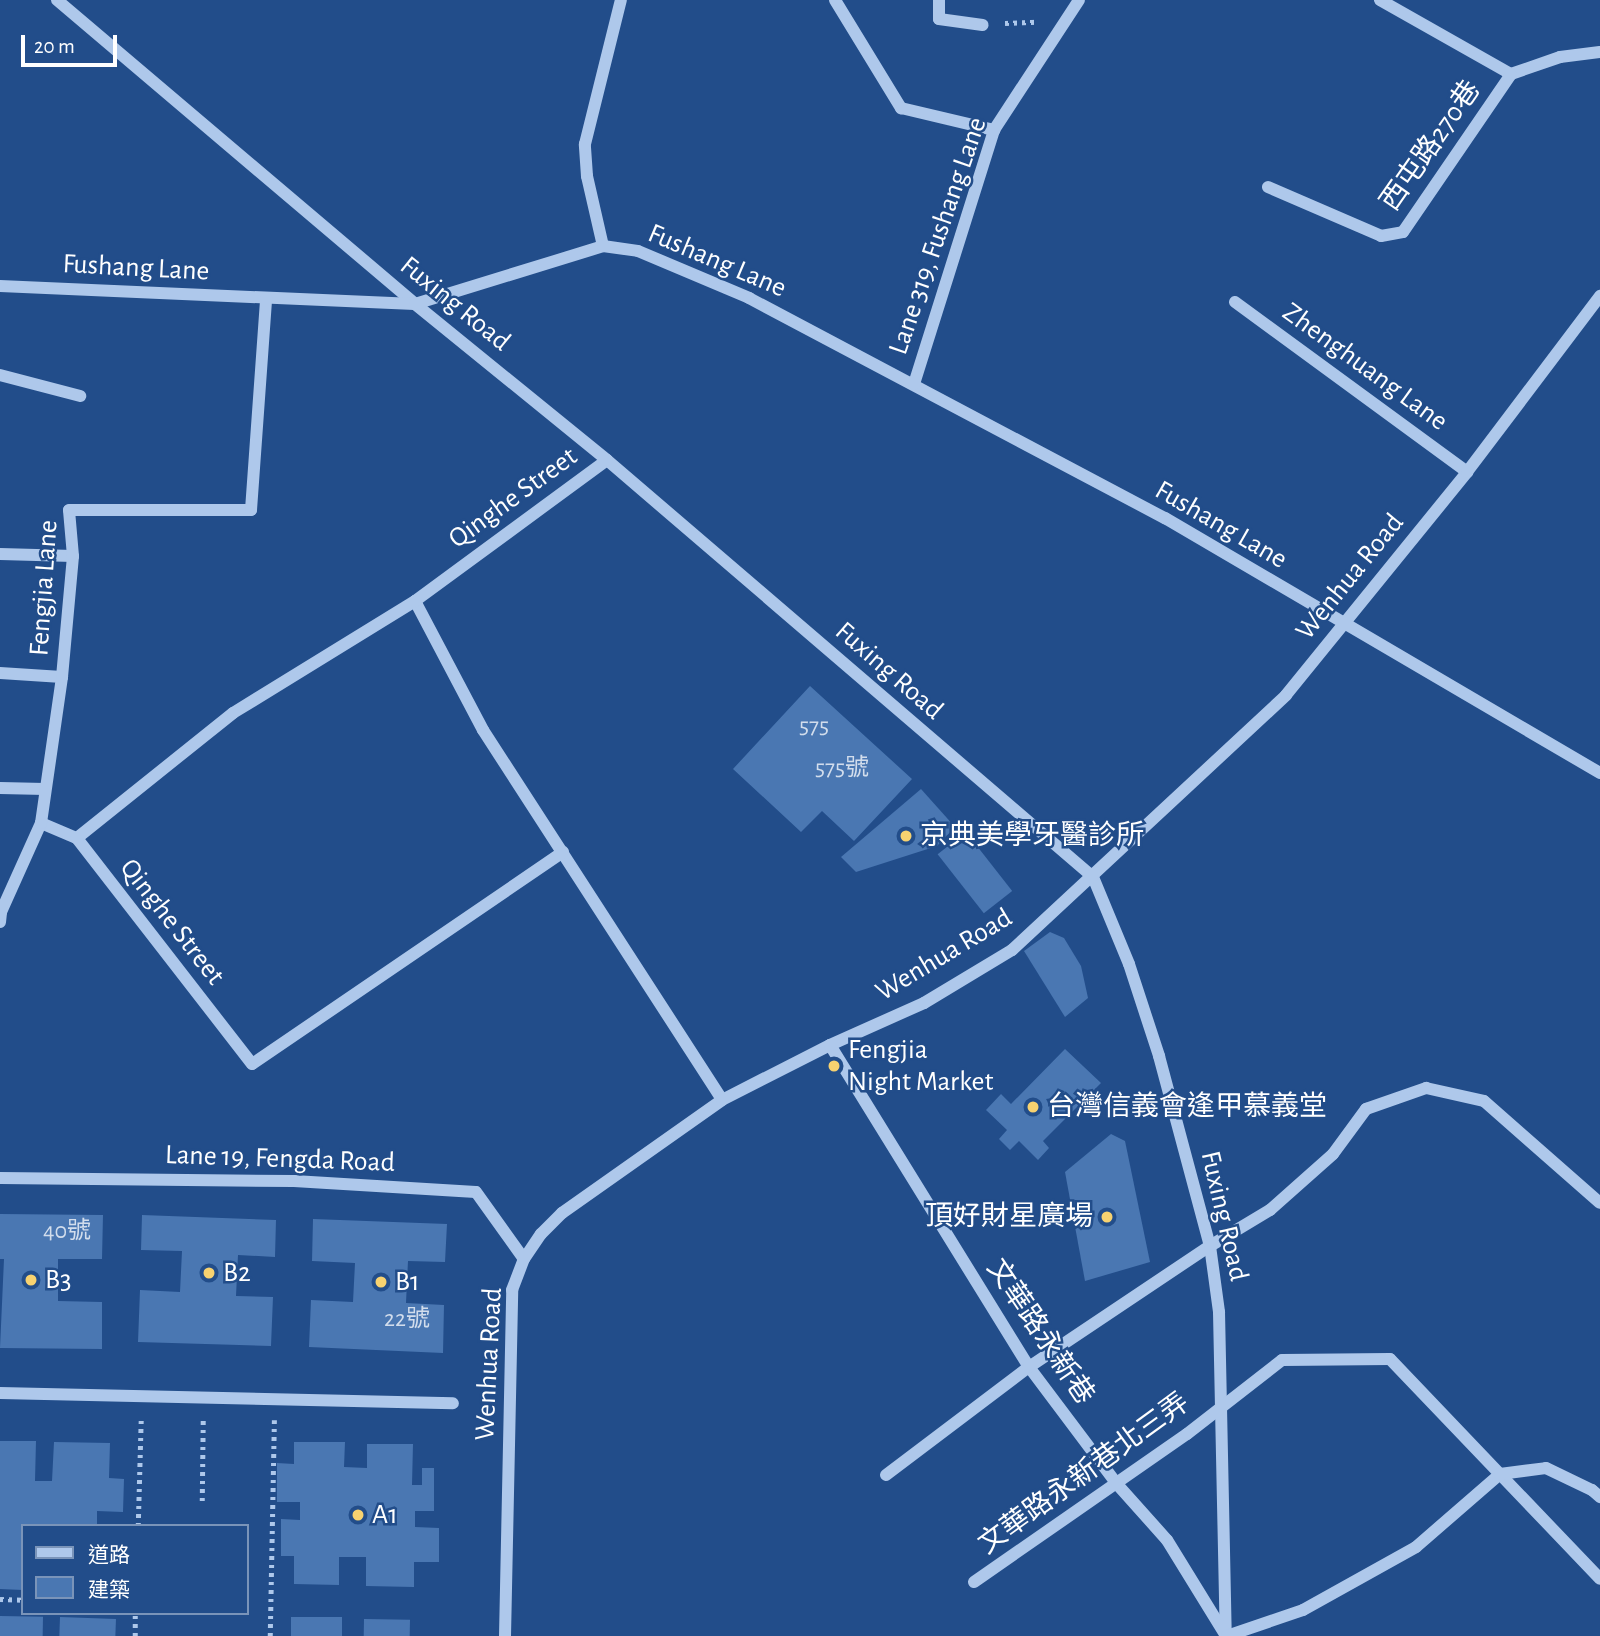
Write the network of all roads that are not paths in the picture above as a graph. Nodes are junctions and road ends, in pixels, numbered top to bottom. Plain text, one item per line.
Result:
1 (57, 0) edge
2 (621, 0) edge
3 (835, 0) edge
4 (939, 0) edge
5 (1079, 0) edge
6 (1380, 0) edge
7 (983, 24) road end
8 (1600, 52) edge
9 (1511, 74) junction
10 (994, 130) junction
11 (1268, 187) dead end
12 (603, 246) junction
13 (0, 286) edge
14 (1600, 296) edge
15 (266, 299) junction
16 (1235, 302) dead end
17 (415, 304) junction
18 (0, 375) edge
19 (914, 384) junction
20 (80, 396) dead end
21 (607, 460) junction
22 (1466, 472) junction
23 (0, 554) edge
24 (73, 556) junction
25 (415, 601) junction
26 (1344, 625) junction
27 (0, 673) edge
28 (62, 677) junction
29 (1600, 773) edge
30 (0, 788) edge
31 (45, 789) junction
32 (41, 823) junction
33 (77, 838) junction
34 (563, 852) junction
35 (1093, 877) junction
36 (0, 912) edge
37 (0, 922) edge
38 (830, 1045) junction
39 (722, 1100) junction
40 (0, 1178) edge
41 (1600, 1203) edge
42 (1210, 1246) junction
43 (524, 1259) junction
44 (1028, 1367) junction
45 (0, 1393) edge
46 (453, 1403) dead end
47 (1222, 1404) junction
48 (1500, 1474) junction
49 (886, 1475) dead end
50 (1116, 1483) junction
51 (1600, 1497) edge
52 (1600, 1579) edge
53 (974, 1582) dead end
54 (505, 1636) edge
55 (1226, 1636) edge

1 - 17 street, Fuxing Road
2 - 12 street
3 - 10 street
4 - 7 street
5 - 10 street, Lane 319, Fushang Lane
6 - 9 street
8 - 9 street
9 - 11 street, 西屯路270巷
10 - 19 street, Lane 319, Fushang Lane
12 - 17 street, Fushang Lane
12 - 19 street, Fushang Lane
13 - 15 street, Fushang Lane
14 - 22 street, Wenhua Road
15 - 17 street, Fushang Lane
15 - 24 street, Fengjia Lane
16 - 22 street, Zhenghuang Lane
17 - 21 street, Fuxing Road
18 - 20 street
19 - 26 street, Fushang Lane
21 - 25 street, Qinghe Street
21 - 35 street, Fuxing Road
22 - 26 street, Wenhua Road
23 - 24 street
24 - 28 street, Fengjia Lane
25 - 33 street, Qinghe Street
25 - 34 street
26 - 29 street, Fushang Lane
26 - 35 street, Wenhua Road
27 - 28 street
28 - 31 street, Fengjia Lane
30 - 31 street
31 - 32 street, Fengjia Lane
32 - 33 street
32 - 36 street, Fengjia Lane
33 - 34 street, Qinghe Street
34 - 39 street
35 - 38 street, Wenhua Road
35 - 42 street, Fuxing Road
36 - 37 street, Fengjia Lane
38 - 39 street, Wenhua Road
38 - 44 street, 文華路永新巷
39 - 43 street, Wenhua Road
40 - 43 street, Lane 19, Fengda Road
41 - 42 street
42 - 44 street
42 - 47 street, Fuxing Road
43 - 54 street, Wenhua Road
44 - 49 street
44 - 50 street, 文華路永新巷
45 - 46 street
47 - 48 street, 文華路永新巷北三弄
47 - 50 street, 文華路永新巷北三弄
47 - 55 street, Fuxing Road
48 - 51 street
48 - 52 street, 文華路永新巷北三弄
48 - 55 street
50 - 53 street, 文華路永新巷北三弄
50 - 55 street, 文華路永新巷

